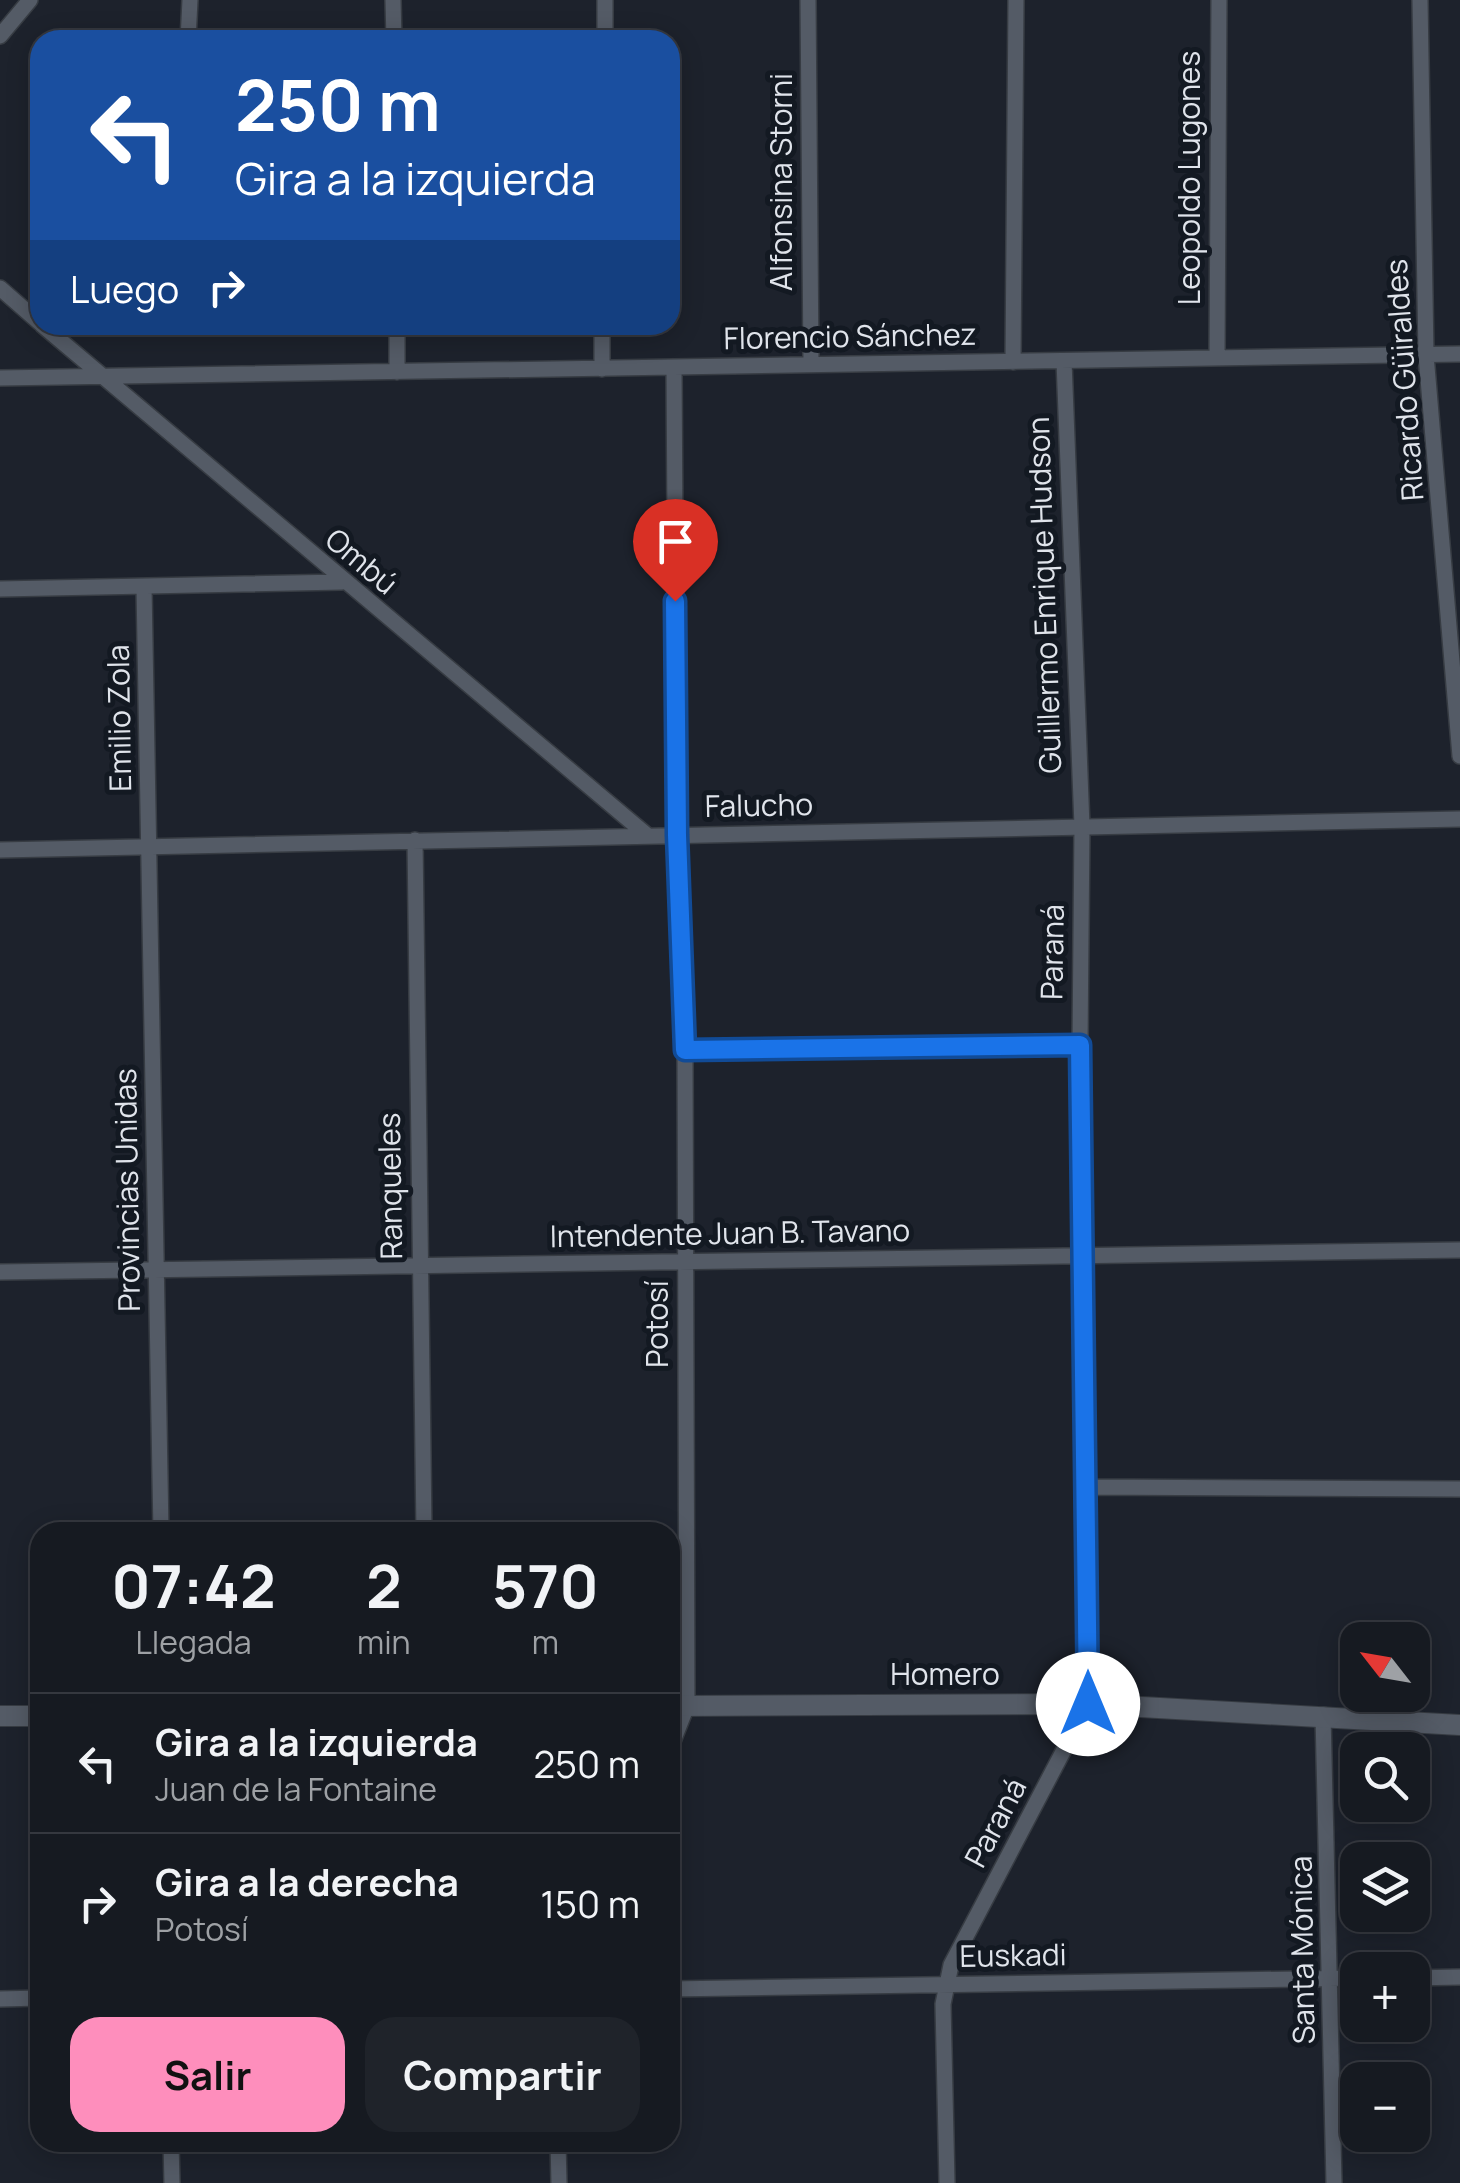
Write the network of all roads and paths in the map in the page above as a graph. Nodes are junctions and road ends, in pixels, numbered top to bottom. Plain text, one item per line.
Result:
1 (30, 0) edge
2 (190, 0) edge
3 (393, 0) edge
4 (606, 0) edge
5 (808, 0) edge
6 (1016, 0) edge
7 (1218, 0) edge
8 (1420, 0) edge
9 (188, 30) edge
10 (394, 30) edge
11 (605, 30) edge
12 (0, 36) edge
13 (0, 288) edge
14 (30, 309) edge
15 (58, 335) edge
16 (397, 335) edge
17 (602, 335) edge
18 (1426, 354) junction
19 (1460, 354) edge
20 (1217, 357) junction
21 (1064, 361) junction
22 (1013, 362) junction
23 (811, 363) junction
24 (674, 367) junction
25 (602, 369) junction
26 (398, 372) junction
27 (98, 374) junction
28 (0, 378) edge
29 (342, 582) junction
30 (144, 588) junction
31 (0, 589) edge
32 (1454, 601) edge
33 (1460, 756) edge
34 (1460, 819) edge
35 (1082, 826) junction
36 (677, 835) junction
37 (648, 836) junction
38 (416, 840) junction
39 (150, 846) junction
40 (0, 850) edge
41 (1080, 1045) junction
42 (685, 1050) junction
43 (1460, 1250) edge
44 (1084, 1257) junction
45 (686, 1261) junction
46 (420, 1266) junction
47 (156, 1270) junction
48 (0, 1272) edge
49 (1088, 1487) junction
50 (1460, 1489) edge
51 (161, 1522) edge
52 (424, 1522) edge
53 (680, 1642) edge
54 (1088, 1704) junction
55 (680, 1706) edge
56 (0, 1716) edge
57 (30, 1716) edge
58 (1323, 1716) junction
59 (1460, 1725) edge
60 (1460, 1977) edge
61 (1430, 1978) edge
62 (1332, 1979) junction
63 (1340, 1979) edge
64 (946, 1985) junction
65 (680, 1989) edge
66 (30, 1998) edge
67 (0, 1999) edge
68 (172, 2152) edge
69 (558, 2152) edge
70 (172, 2183) edge
71 (560, 2183) edge
72 (947, 2183) edge
73 (1334, 2183) edge

1 - 12 street
2 - 9 street
3 - 10 street
4 - 11 street
5 - 23 street, Alfonsina Storni
6 - 22 street
7 - 20 street, Leopoldo Lugones
8 - 18 street, Ricardo Güiraldes
13 - 14 street, Ombú
15 - 27 street, Ombú
16 - 26 street
17 - 25 street
18 - 19 street, Florencio Sánchez
18 - 20 street, Florencio Sánchez
18 - 32 street, Ricardo Güiraldes
20 - 21 street, Florencio Sánchez
21 - 22 street, Florencio Sánchez
21 - 35 street, Guillermo Enrique Hudson
22 - 23 street, Florencio Sánchez
23 - 24 street, Florencio Sánchez
24 - 25 street, Florencio Sánchez
24 - 36 street, Potosí
25 - 26 street, Florencio Sánchez
26 - 27 street, Florencio Sánchez
27 - 28 street, Florencio Sánchez
27 - 29 street, Ombú
29 - 30 street
29 - 37 street, Ombú
30 - 31 street
30 - 39 street, Emilio Zola
32 - 33 street, Ricardo Güiraldes
34 - 35 street, Falucho
35 - 36 street, Falucho
35 - 41 street, Paraná
36 - 37 street, Falucho
36 - 42 street, Potosí
37 - 38 street, Falucho
38 - 39 street, Falucho
38 - 46 street, Ranqueles
39 - 40 street, Falucho
39 - 47 street, Provincias Unidas
41 - 42 street
41 - 44 street, Paraná
42 - 45 street, Potosí
43 - 44 street, Intendente Juan B. Tavano
44 - 45 street, Intendente Juan B. Tavano
44 - 49 street, Paraná
45 - 46 street, Intendente Juan B. Tavano
45 - 53 street, Potosí
46 - 47 street, Intendente Juan B. Tavano
46 - 52 street, Ranqueles
47 - 48 street, Intendente Juan B. Tavano
47 - 51 street, Provincias Unidas
49 - 50 street
49 - 54 street, Paraná
54 - 55 main road, Homero
54 - 58 main road, Homero
54 - 64 street, Paraná
56 - 57 main road
58 - 59 main road, Homero
58 - 62 street, Santa Mónica
60 - 61 street
62 - 63 street, Euskadi
62 - 64 street, Euskadi
62 - 73 street, Santa Mónica
64 - 65 street, Euskadi
64 - 72 street, Paraná
66 - 67 street
68 - 70 street
69 - 71 street

